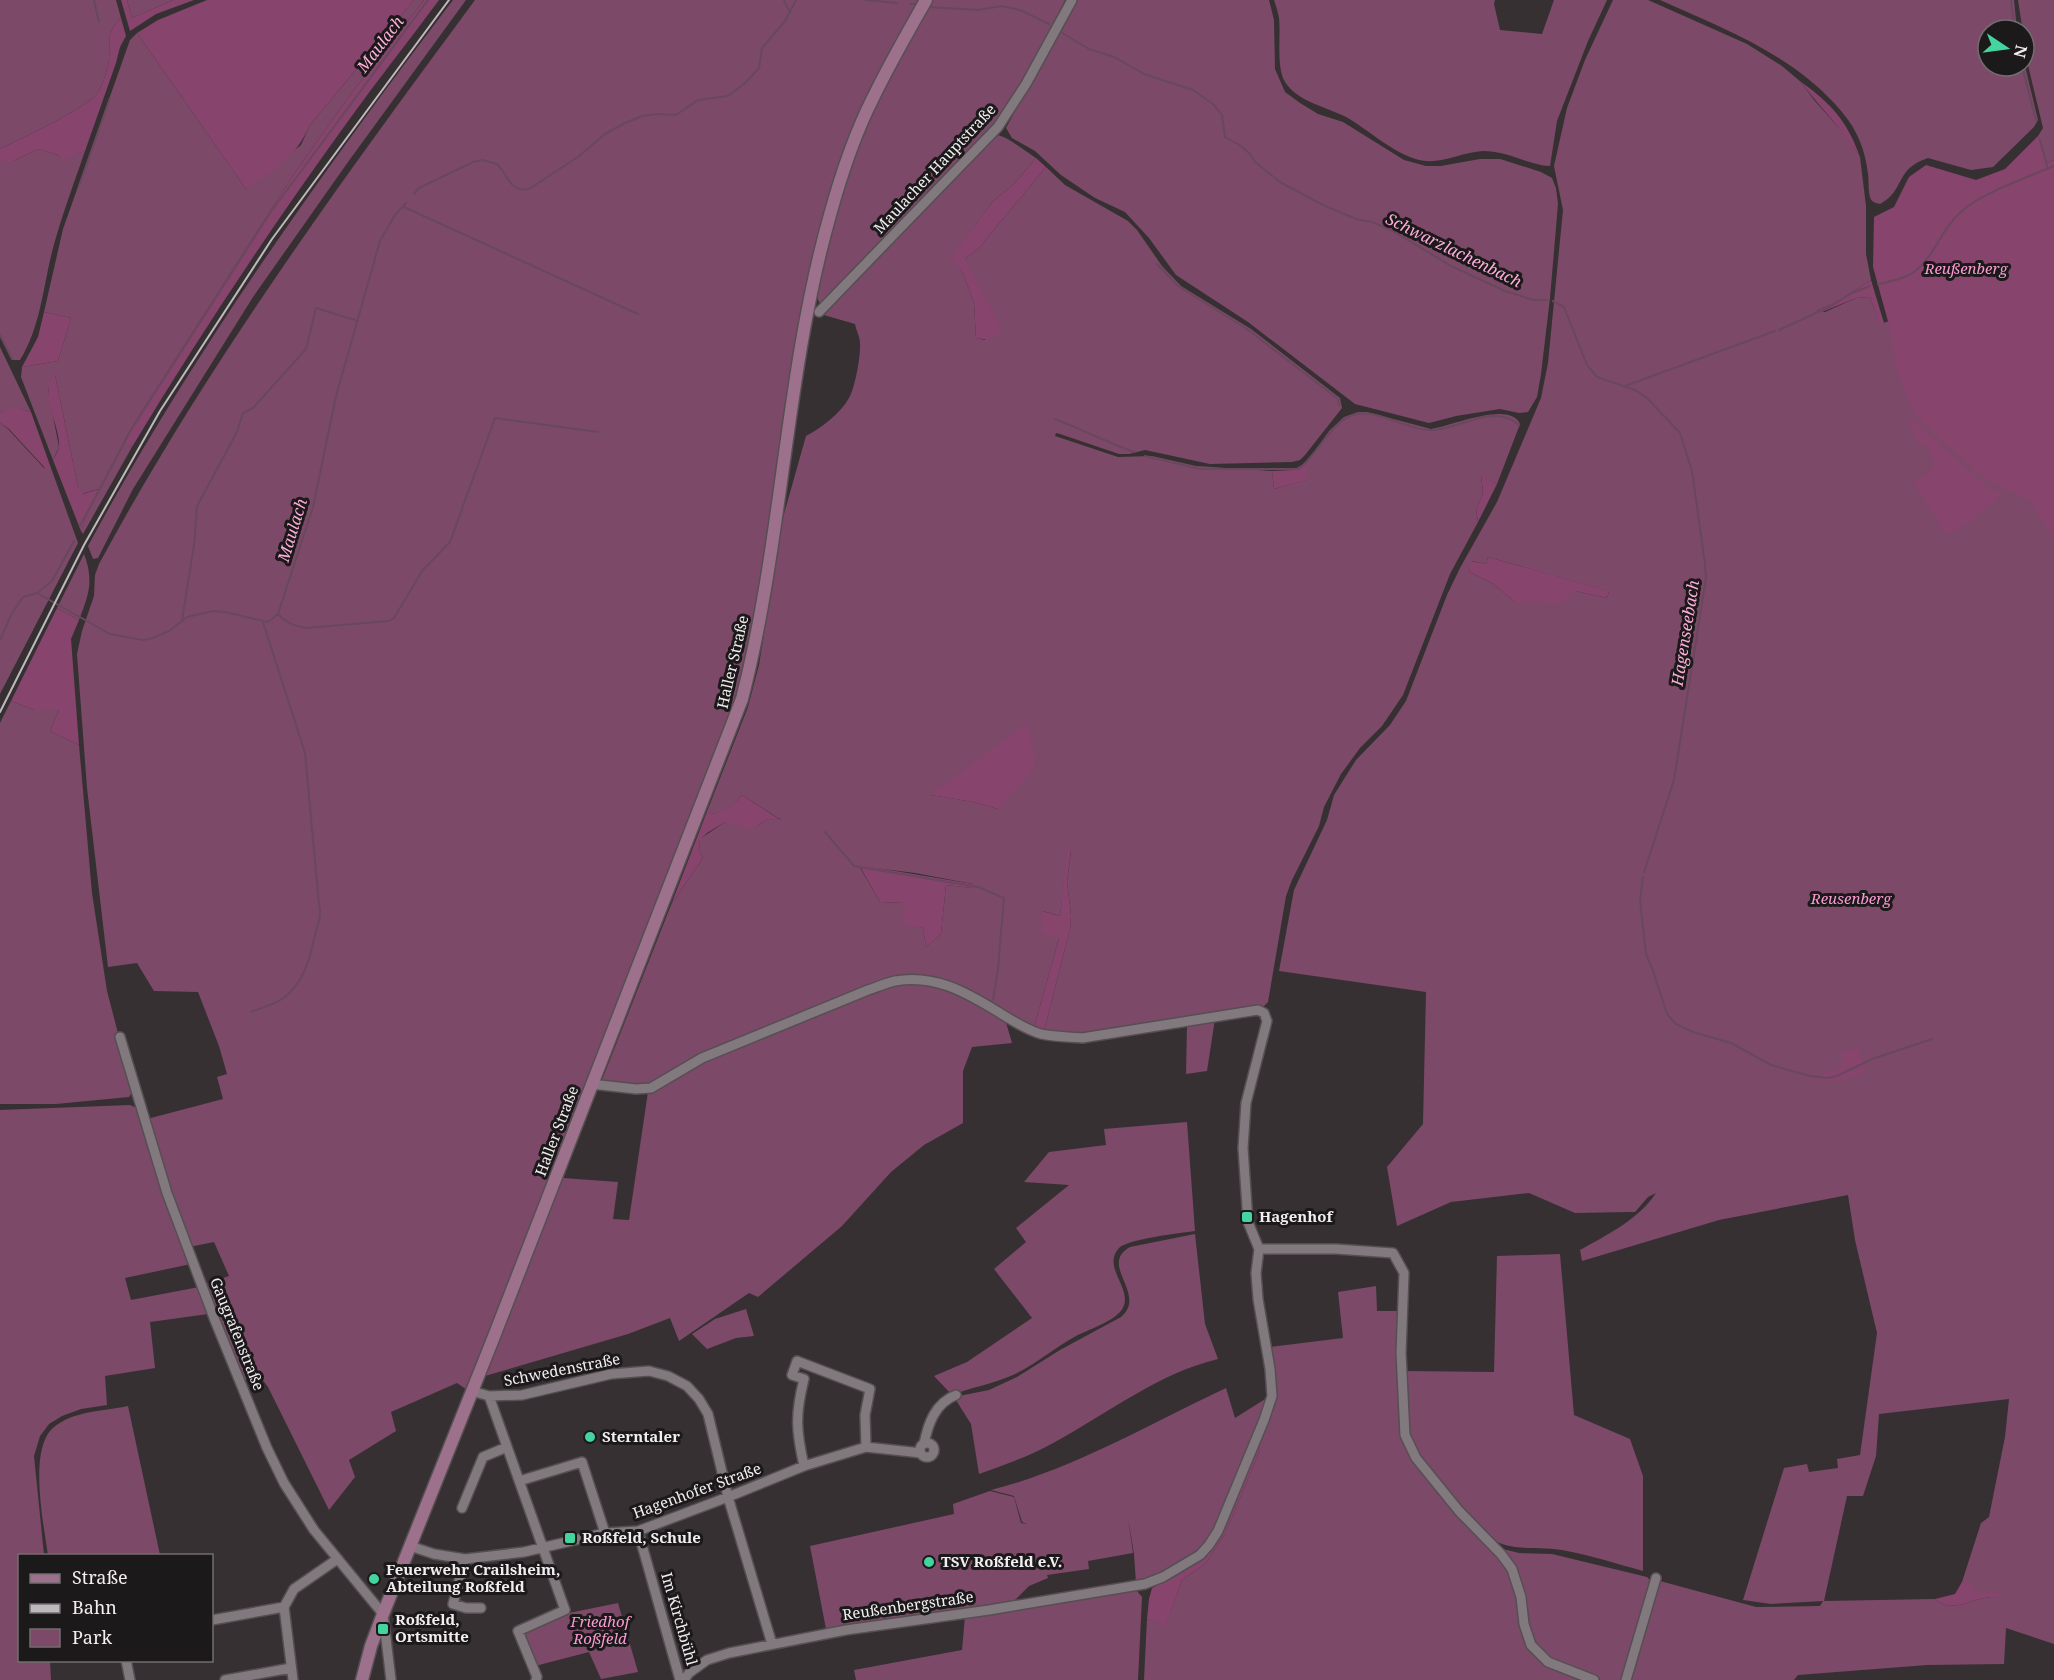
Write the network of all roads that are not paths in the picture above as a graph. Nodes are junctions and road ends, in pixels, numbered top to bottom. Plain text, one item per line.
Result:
1 (926, 0) edge
2 (1072, 0) edge
3 (819, 312) dead end
4 (120, 1037) dead end
5 (591, 1084) junction
6 (1259, 1248) junction
7 (472, 1391) junction
8 (956, 1395) dead end
9 (489, 1396) junction
10 (507, 1447) junction
11 (866, 1447) junction
12 (804, 1466) junction
13 (519, 1481) junction
14 (728, 1497) junction
15 (462, 1508) dead end
16 (638, 1531) junction
17 (605, 1533) junction
18 (410, 1546) junction
19 (542, 1547) junction
20 (465, 1559) junction
21 (336, 1560) junction
22 (1656, 1578) dead end
23 (284, 1607) junction
24 (481, 1608) dead end
25 (383, 1614) junction
26 (213, 1620) edge
27 (772, 1644) junction
28 (369, 1655) junction
29 (387, 1657) junction
30 (126, 1662) edge
31 (291, 1668) junction
32 (130, 1680) edge
33 (225, 1680) edge
34 (293, 1680) edge
35 (362, 1680) edge
36 (391, 1680) edge
37 (536, 1680) edge
38 (682, 1680) edge
39 (1594, 1680) edge
40 (1626, 1680) edge

1 - 5 main road, Haller Straße
2 - 3 street, Maulacher Hauptstraße
4 - 21 street, Gaugrafenstraße
5 - 6 street
5 - 7 main road, Haller Straße
6 - 27 street, Reußenbergstraße
6 - 39 street
7 - 9 street, Schwedenstraße
7 - 18 main road, Haller Straße
8 - 11 street, Hagenhofer Straße
9 - 10 street
9 - 14 street, Schwedenstraße
10 - 13 street
10 - 15 street
11 - 12 street, Hagenhofer Straße
11 - 12 street
12 - 14 street, Hagenhofer Straße
13 - 17 street
13 - 19 street
14 - 16 street, Hagenhofer Straße
14 - 27 street, Schwedenstraße
16 - 17 street, Hagenhofer Straße
16 - 38 street, Im Kirchbühl
17 - 19 street, Hagenhofer Straße
18 - 20 street, Hagenhofer Straße
18 - 25 main road, Haller Straße
19 - 20 street, Hagenhofer Straße
19 - 37 street
20 - 24 street
21 - 23 street
21 - 25 street, Gaugrafenstraße
22 - 40 street
23 - 26 street
23 - 31 street
25 - 28 main road, Haller Straße
25 - 29 street
27 - 38 street, Reußenbergstraße
28 - 29 street
28 - 35 main road, Haller Straße
29 - 36 street
30 - 32 street
31 - 33 street
31 - 34 street

